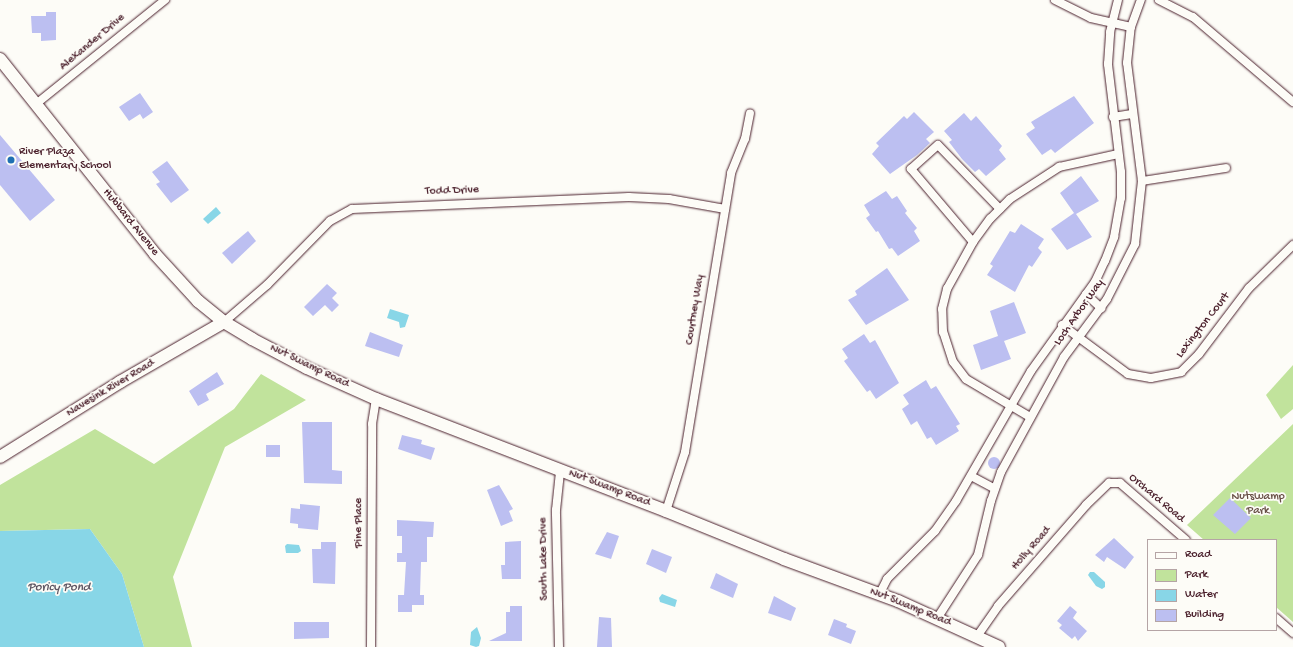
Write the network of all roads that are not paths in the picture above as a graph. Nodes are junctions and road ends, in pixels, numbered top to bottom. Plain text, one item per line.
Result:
1 (165, 0) edge
2 (1055, 0) edge
3 (1118, 0) edge
4 (1141, 0) edge
5 (1159, 0) edge
6 (1112, 23) junction
7 (1131, 27) junction
8 (0, 59) edge
9 (1293, 102) edge
10 (36, 104) junction
11 (750, 113) dead end
12 (1132, 114) junction
13 (1113, 117) junction
14 (1118, 154) junction
15 (1226, 168) dead end
16 (1142, 181) junction
17 (725, 209) junction
18 (1000, 209) junction
19 (973, 242) junction
20 (1293, 245) edge
21 (1086, 294) junction
22 (1101, 308) junction
23 (224, 322) junction
24 (1062, 325) junction
25 (1078, 338) junction
26 (376, 399) junction
27 (1011, 406) junction
28 (1030, 418) junction
29 (0, 457) edge
30 (560, 471) junction
31 (971, 476) junction
32 (1109, 483) joint
33 (994, 488) junction
34 (666, 511) junction
35 (1185, 539) edge
36 (879, 595) junction
37 (938, 617) junction
38 (1277, 619) edge
39 (1293, 633) edge
40 (978, 635) junction
41 (371, 647) edge
42 (559, 647) edge
43 (999, 647) edge

1 - 10 street, Alexander Drive
2 - 6 street
3 - 6 street, Loch Arbor Way
4 - 7 street, Loch Arbor Way
5 - 9 street
6 - 7 street
6 - 13 street, Loch Arbor Way
7 - 12 street, Loch Arbor Way
8 - 10 main road, Hubbard Avenue
10 - 23 main road, Hubbard Avenue
11 - 17 street, Courtney Way
12 - 13 street
12 - 16 street, Loch Arbor Way
13 - 14 street, Loch Arbor Way
14 - 18 street
14 - 21 street, Loch Arbor Way
15 - 16 street
16 - 22 street, Loch Arbor Way
17 - 23 street, Todd Drive
17 - 34 street, Courtney Way
18 - 19 street
18 - 19 street
19 - 27 street
20 - 25 street, Lexington Court
21 - 22 street
21 - 24 street, Loch Arbor Way
22 - 25 street, Loch Arbor Way
23 - 26 main road, Nut Swamp Road
23 - 29 main road, Navesink River Road
24 - 25 street, Lexington Court
24 - 27 street, Loch Arbor Way
25 - 28 street, Loch Arbor Way
26 - 30 main road, Nut Swamp Road
26 - 41 street, Pine Place
27 - 28 street
27 - 31 street, Loch Arbor Way
28 - 33 street, Loch Arbor Way
30 - 34 main road, Nut Swamp Road
30 - 42 street, South Lake Drive
31 - 33 street
31 - 36 street, Loch Arbor Way
32 - 35 street, Orchard Road
32 - 40 street, Holly Road
33 - 37 street, Loch Arbor Way
34 - 36 main road, Nut Swamp Road
36 - 37 main road, Nut Swamp Road
37 - 40 main road, Nut Swamp Road
38 - 39 street
40 - 43 main road, Nut Swamp Road

